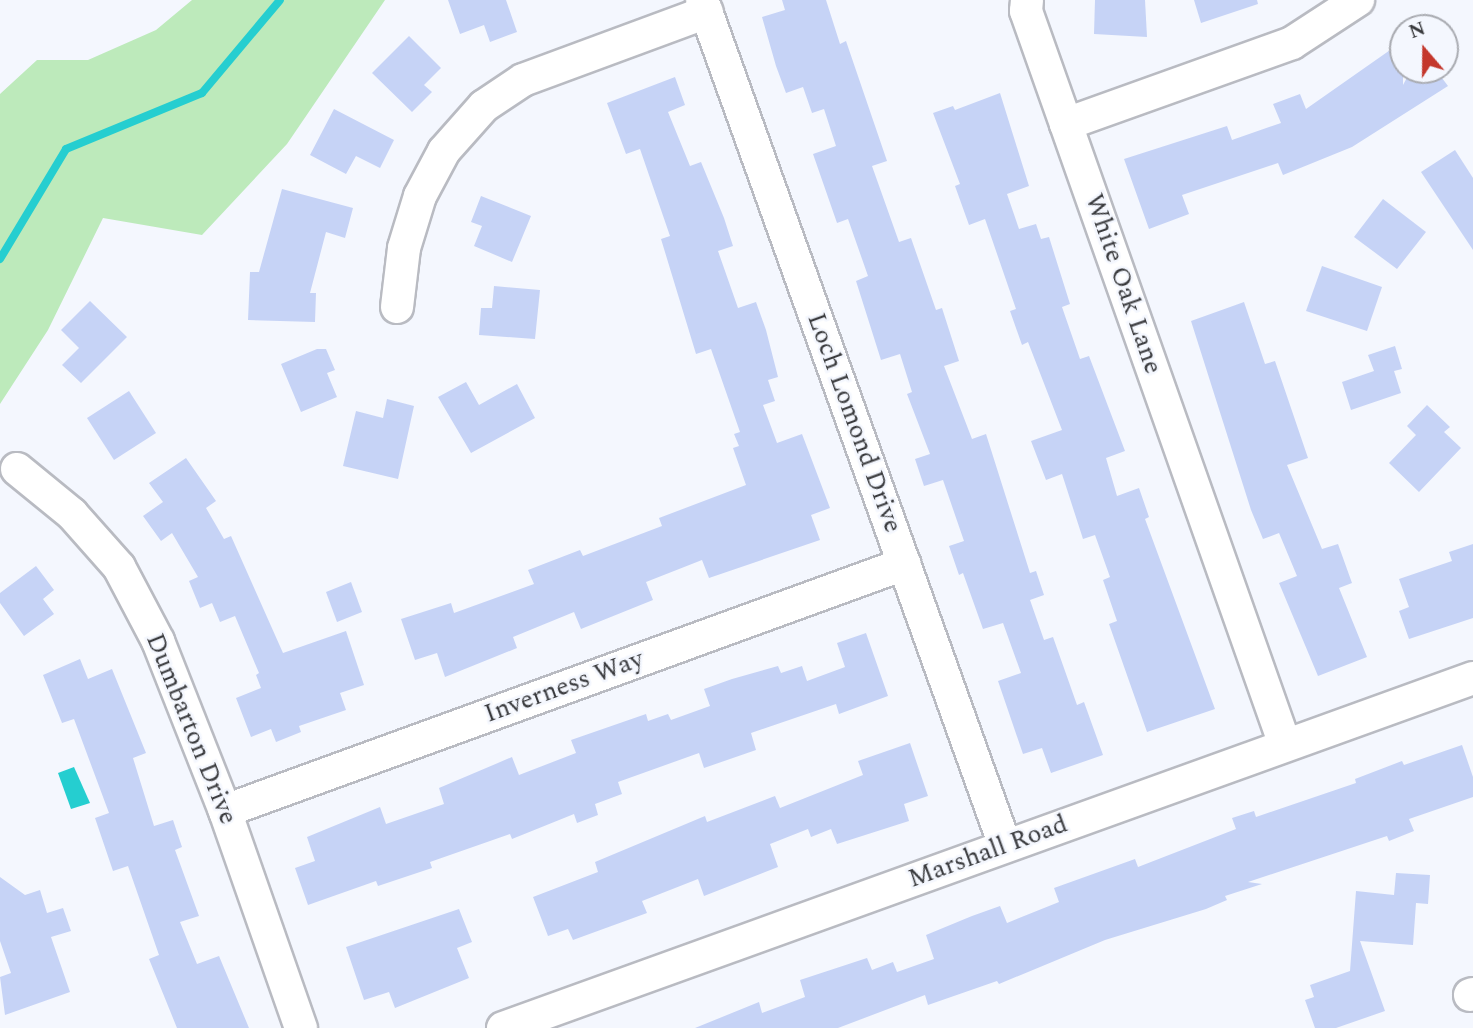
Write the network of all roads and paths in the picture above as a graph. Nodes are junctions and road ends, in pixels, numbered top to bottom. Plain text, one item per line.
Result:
1 (1027, 0) edge
2 (1358, 0) edge
3 (704, 6) edge
4 (1066, 124) junction
5 (397, 307) dead end
6 (17, 469) dead end
7 (904, 564) junction
8 (1473, 678) edge
9 (1285, 745) junction
10 (225, 811) junction
11 (1005, 846) junction
12 (301, 1028) edge
13 (503, 1028) edge

1 - 4 street, White Oak Lane
2 - 4 street
3 - 5 street
3 - 7 street, Loch Lomond Drive
4 - 9 street, White Oak Lane
6 - 10 street, Dumbarton Drive
7 - 10 street, Inverness Way
7 - 11 street, Loch Lomond Drive
8 - 9 street, Marshall Road
9 - 11 street, Marshall Road
10 - 12 street, Dumbarton Drive
11 - 13 street, Marshall Road

